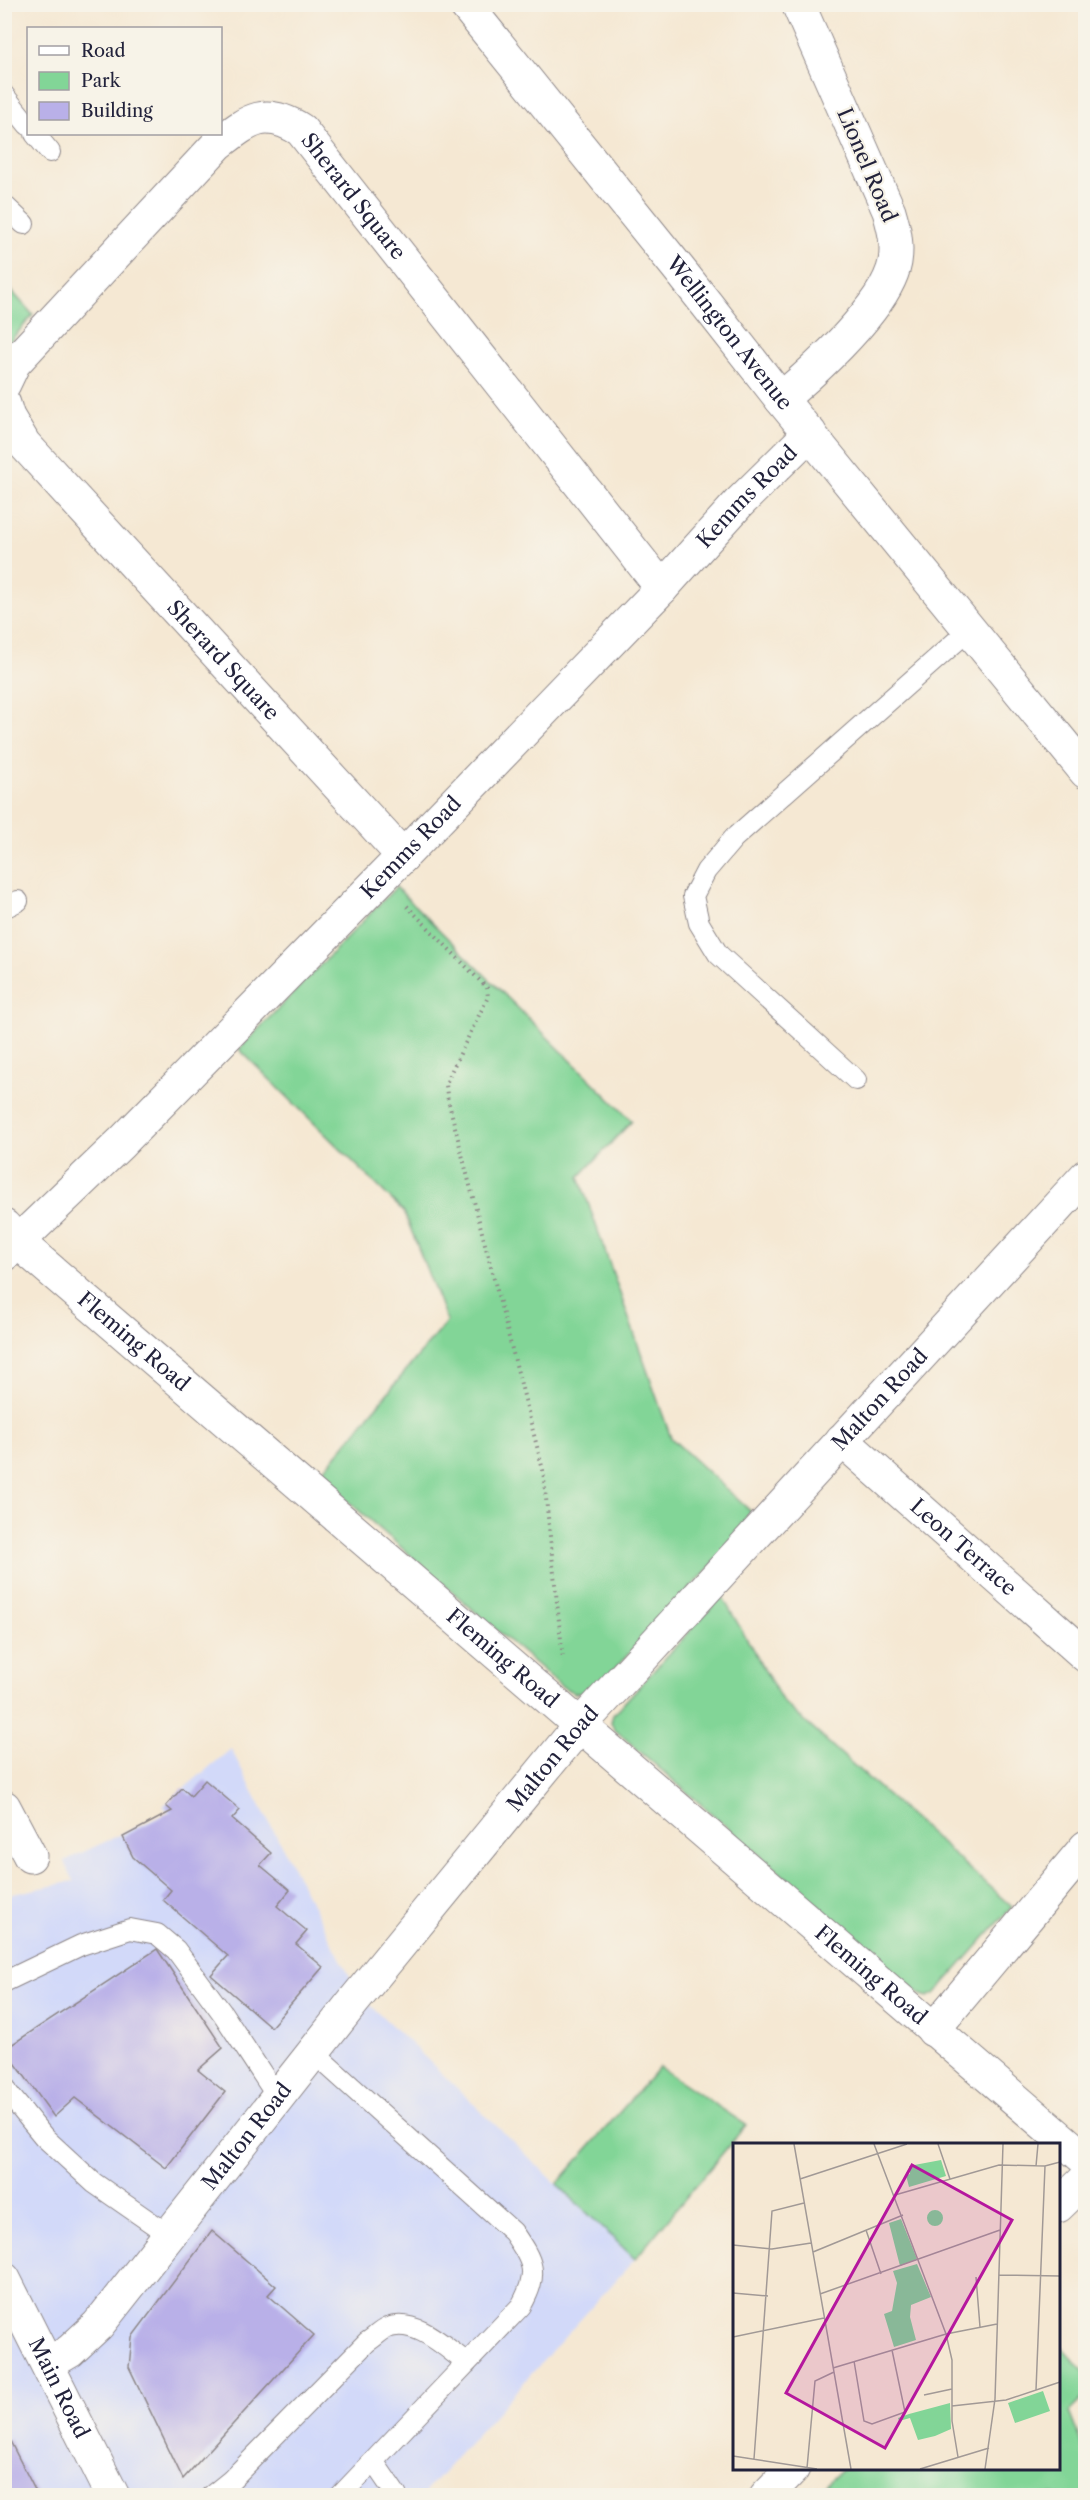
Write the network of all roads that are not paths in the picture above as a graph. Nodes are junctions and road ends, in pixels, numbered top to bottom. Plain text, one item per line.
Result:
1 (465, 4) edge
2 (798, 4) edge
3 (4, 95) edge
4 (27, 124) edge
5 (36, 135) edge
6 (50, 152) dead end
7 (4, 205) edge
8 (24, 224) dead end
9 (4, 384) edge
10 (781, 399) junction
11 (4, 404) edge
12 (810, 433) junction
13 (662, 588) junction
14 (970, 629) junction
15 (1086, 772) edge
16 (403, 856) junction
17 (856, 1080) dead end
18 (1086, 1176) edge
19 (9, 1241) edge
20 (842, 1440) junction
21 (1086, 1656) edge
22 (580, 1724) junction
23 (4, 1807) edge
24 (1086, 1847) edge
25 (30, 1856) dead end
26 (4, 1982) edge
27 (933, 2030) junction
28 (314, 2053) junction
29 (4, 2085) edge
30 (278, 2098) junction
31 (1086, 2160) edge
32 (1086, 2179) edge
33 (1060, 2205) edge
34 (169, 2235) junction
35 (4, 2279) edge
36 (467, 2363) junction
37 (48, 2364) junction
38 (373, 2461) junction
39 (792, 2470) edge
40 (113, 2496) edge
41 (211, 2496) edge
42 (340, 2496) edge
43 (397, 2496) edge
44 (766, 2496) edge

1 - 10 street, Wellington Avenue
2 - 10 street, Lionel Road
3 - 4 lane
5 - 6 lane
7 - 8 lane
9 - 13 street, Sherard Square
10 - 12 street, Wellington Avenue
11 - 16 street, Sherard Square
12 - 13 street, Kemms Road
12 - 14 street, Wellington Avenue
13 - 16 street, Kemms Road
14 - 15 street, Wellington Avenue
14 - 17 lane
16 - 19 street, Kemms Road
18 - 20 street, Malton Road
19 - 22 street, Fleming Road
20 - 21 street, Leon Terrace
20 - 22 street, Malton Road
22 - 27 street, Fleming Road
22 - 28 street, Malton Road
23 - 25 street
24 - 27 street
26 - 30 lane
27 - 31 street, Fleming Road
28 - 30 street, Malton Road
28 - 36 lane
29 - 34 lane
30 - 34 street, Malton Road
32 - 33 street
34 - 37 street, Malton Road
35 - 37 street, Main Road
36 - 38 lane
36 - 41 lane
37 - 40 street, Main Road
38 - 42 lane
38 - 43 lane
39 - 44 street

